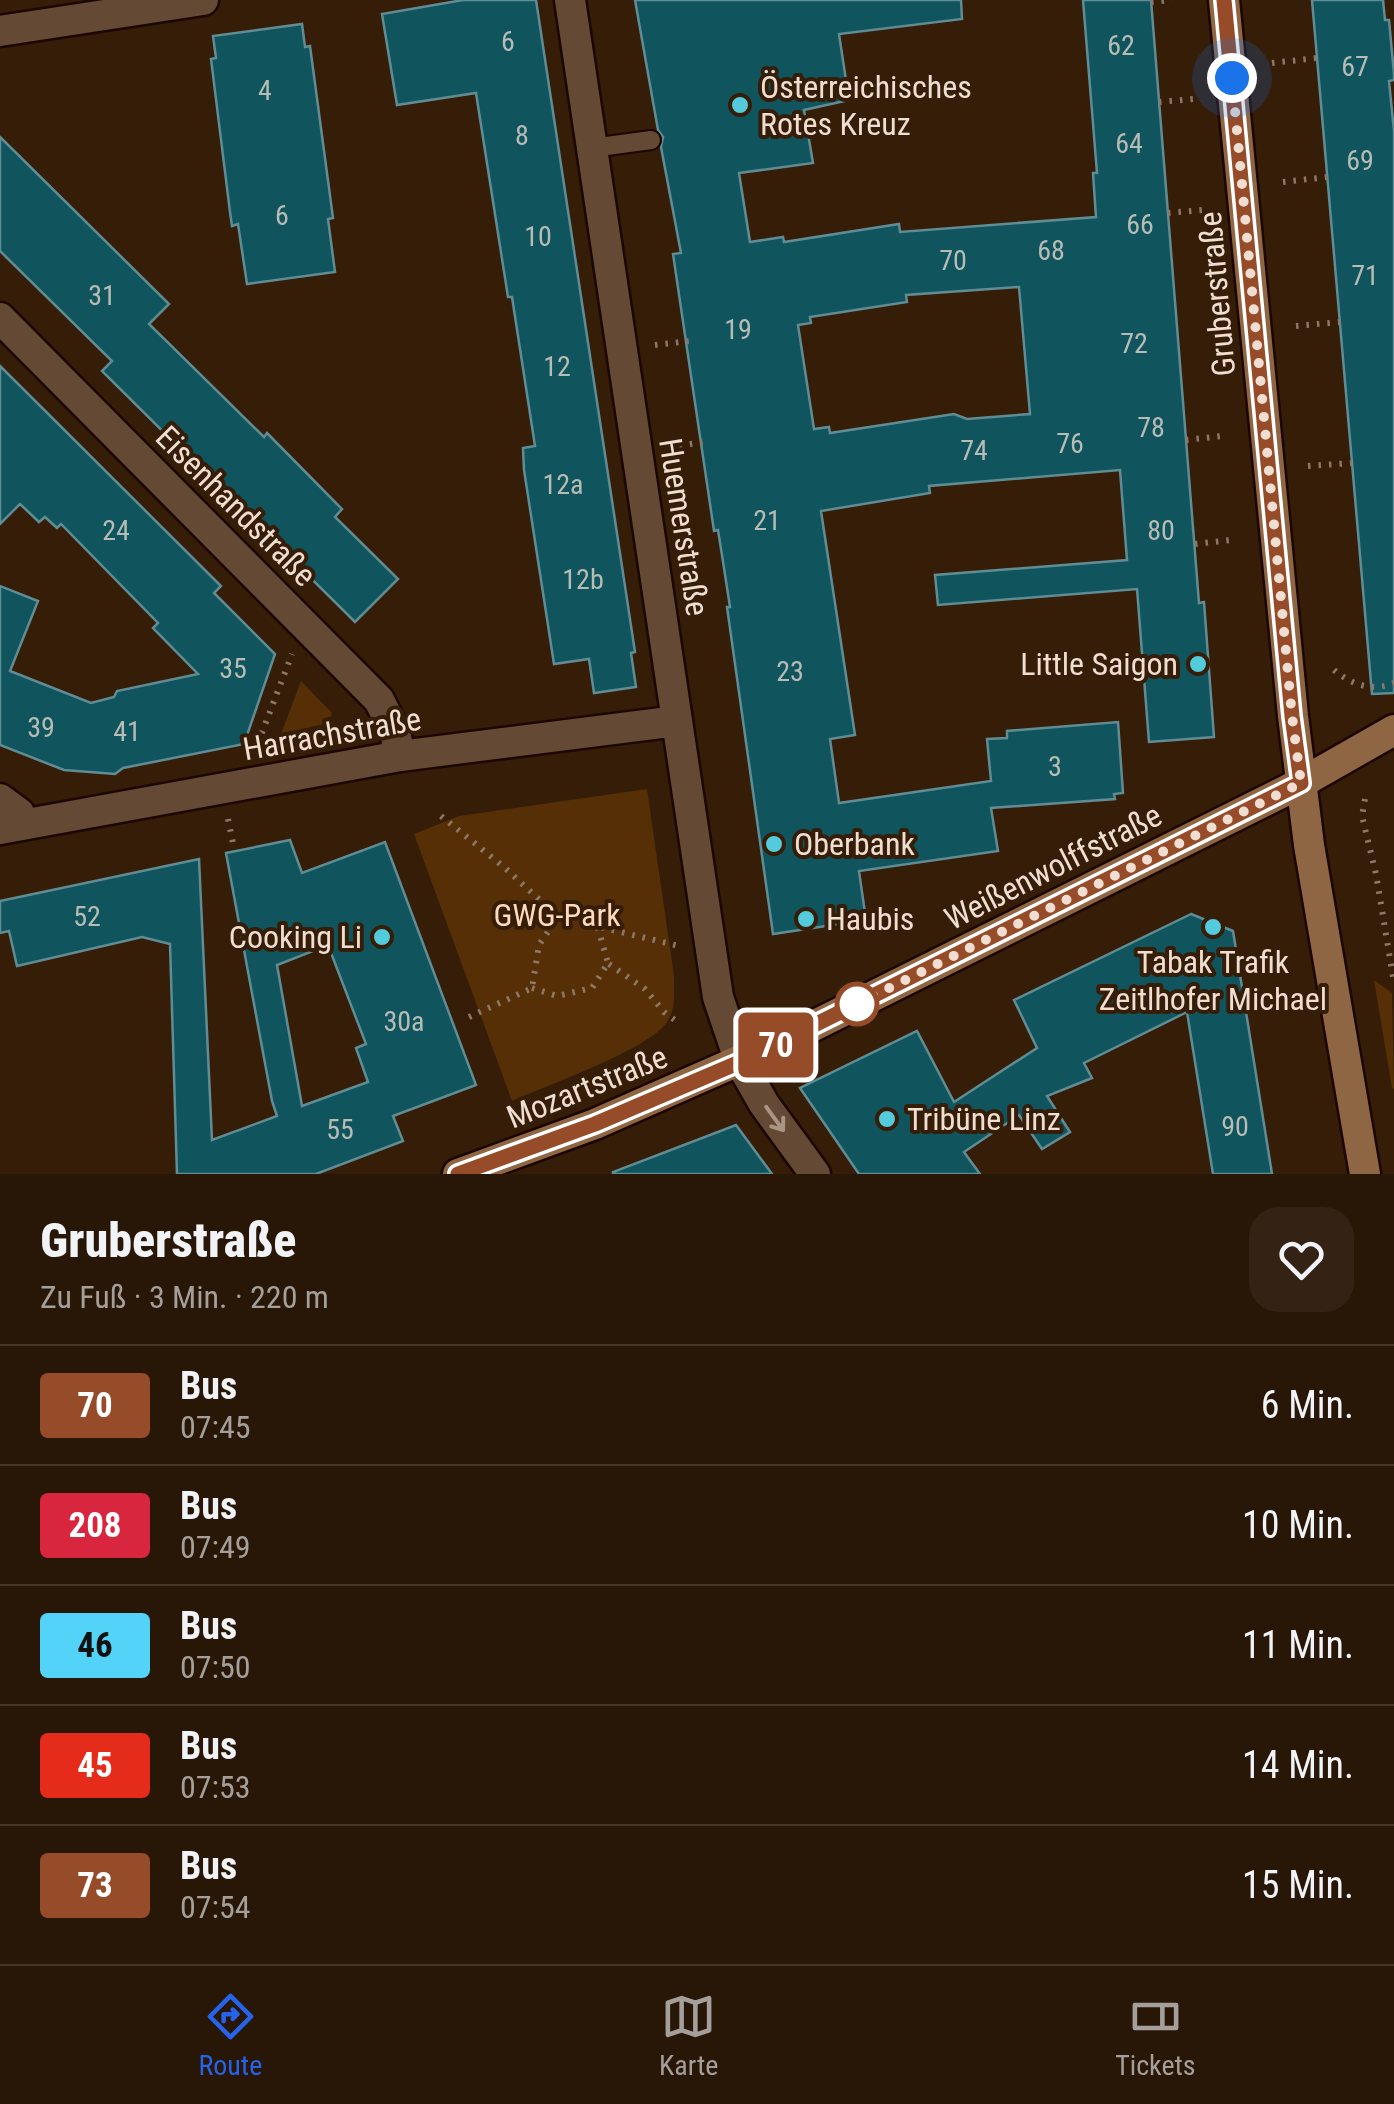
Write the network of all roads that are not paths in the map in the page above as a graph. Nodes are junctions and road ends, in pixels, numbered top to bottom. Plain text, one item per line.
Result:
1 (203, 0) edge
2 (570, 0) edge
3 (1224, 0) edge
4 (0, 32) edge
5 (651, 140) dead end
6 (592, 148) junction
7 (0, 318) edge
8 (677, 721) junction
9 (1394, 730) edge
10 (400, 756) junction
11 (1301, 783) junction
12 (0, 799) edge
13 (11, 827) edge
14 (740, 1062) junction
15 (458, 1174) edge
16 (815, 1174) edge
17 (1365, 1174) edge

1 - 4 street
2 - 6 street, Huemerstraße
3 - 11 main road, Gruberstraße
5 - 6 lane
6 - 8 street, Huemerstraße
7 - 10 street, Eisenhandstraße
8 - 10 street, Harrachstraße
8 - 14 street, Huemerstraße
9 - 11 main road, Weißenwolffstraße
10 - 13 street, Harrachstraße
11 - 14 main road, Weißenwolffstraße
11 - 17 main road, Gruberstraße
12 - 13 street
14 - 15 main road, Mozartstraße
14 -> 16 street

